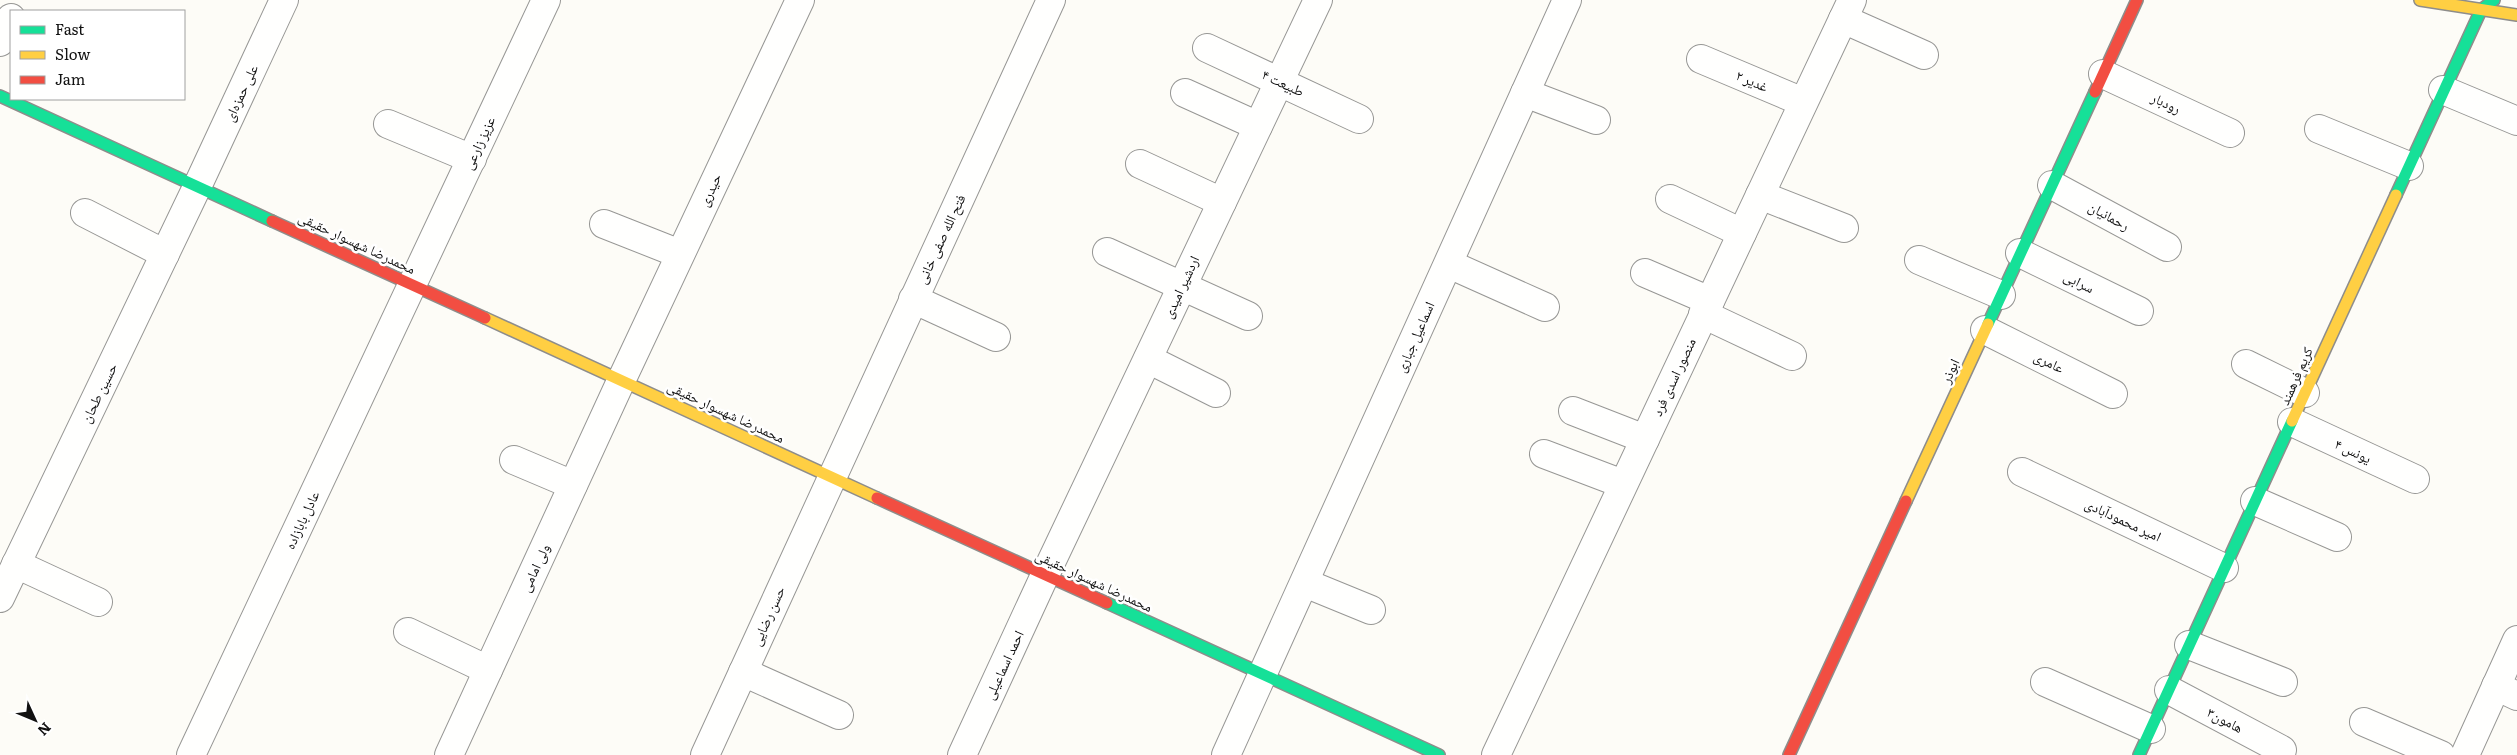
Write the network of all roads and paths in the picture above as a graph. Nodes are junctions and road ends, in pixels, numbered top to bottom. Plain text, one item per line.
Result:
1 (284, 0) edge
2 (800, 0) edge
3 (1051, 0) edge
4 (1318, 0) edge
5 (1567, 0) edge
6 (2137, 0) edge
7 (2420, 0) edge
8 (2494, 0) edge
9 (543, 1) edge
10 (1848, 9) edge
11 (2480, 10) junction
12 (2517, 15) edge
13 (10, 20) edge
14 (0, 42) edge
15 (1207, 48) dead end
16 (1924, 56) dead end
17 (1701, 59) dead end
18 (2103, 74) junction
19 (1279, 81) junction
20 (2443, 90) junction
21 (1185, 93) dead end
22 (1525, 93) junction
23 (0, 96) edge
24 (1804, 102) junction
25 (1359, 119) dead end
26 (1596, 120) dead end
27 (2517, 121) edge
28 (388, 124) dead end
29 (1258, 126) junction
30 (2319, 129) dead end
31 (2230, 133) dead end
32 (472, 159) junction
33 (1140, 164) dead end
34 (2409, 166) junction
35 (2052, 185) junction
36 (197, 187) junction
37 (1760, 195) junction
38 (1670, 198) dead end
39 (1222, 202) junction
40 (85, 213) dead end
41 (604, 224) dead end
42 (1844, 228) dead end
43 (1742, 232) junction
44 (2167, 247) dead end
45 (1107, 252) dead end
46 (2020, 253) junction
47 (165, 254) junction
48 (680, 254) junction
49 (1919, 260) dead end
50 (1449, 264) junction
51 (1645, 273) dead end
52 (413, 285) junction
53 (1182, 285) junction
54 (2001, 295) junction
55 (913, 299) junction
56 (1546, 307) dead end
57 (1707, 308) junction
58 (2139, 311) dead end
59 (1248, 316) dead end
60 (1985, 330) junction
61 (996, 337) dead end
62 (1792, 356) dead end
63 (1148, 359) junction
64 (2246, 364) dead end
65 (621, 381) junction
66 (1216, 392) dead end
67 (2305, 393) junction
68 (2114, 394) dead end
69 (1572, 411) dead end
70 (2292, 422) junction
71 (1644, 439) junction
72 (1544, 454) dead end
73 (514, 460) dead end
74 (2022, 472) dead end
75 (831, 477) junction
76 (2415, 479) dead end
77 (1624, 484) junction
78 (573, 485) junction
79 (2255, 501) junction
80 (2336, 537) dead end
81 (16, 564) junction
82 (2224, 568) junction
83 (1045, 574) junction
84 (1305, 583) junction
85 (0, 598) edge
86 (98, 602) dead end
87 (1371, 610) dead end
88 (408, 632) dead end
89 (2517, 640) edge
90 (2189, 645) junction
91 (488, 670) junction
92 (743, 672) junction
93 (1263, 674) junction
94 (2046, 682) dead end
95 (2284, 682) dead end
96 (2169, 690) junction
97 (2506, 691) edge
98 (839, 715) dead end
99 (2364, 722) dead end
100 (2150, 729) junction
101 (2282, 750) dead end
102 (191, 755) edge
103 (449, 755) edge
104 (706, 755) edge
105 (962, 755) edge
106 (1226, 755) edge
107 (1439, 755) edge
108 (1496, 755) edge
109 (1790, 755) edge
110 (2139, 755) edge
111 (2442, 755) edge
112 (2465, 755) edge

1 - 36 street, علی حمزه‌ای
2 - 48 street, حیدری
3 - 55 street, فتح الله صفی خانی
4 - 19 street, اردشیر امیدی
5 - 22 street, اسماعیل جباری
6 - 18 street, ابوذر
7 - 11 street
8 - 11 street
9 - 32 street, عزیز زارعی
10 - 16 street
10 - 24 street, منصور اسدی فرد
11 - 12 street
11 - 20 street, کریم فرهمند
13 - 14 street
15 - 19 street, طبیعت ۴
17 - 24 street, غدیر ۲
18 - 31 street, رودبار
18 - 35 street, ابوذر
19 - 25 street, طبیعت ۴
19 - 29 street, اردشیر امیدی
20 - 27 street
20 - 34 street, کریم فرهمند
21 - 29 street
22 - 26 street
22 - 50 street, اسماعیل جباری
23 - 36 street, محمدرضا شهسوار حقیقی
24 - 37 street, منصور اسدی فرد
28 - 32 street
29 - 39 street, اردشیر امیدی
30 - 34 street
32 - 52 street, عزیز زارعی
33 - 39 street
34 - 67 street, کریم فرهمند
35 - 44 street, رحمانیان
35 - 46 street, ابوذر
36 - 47 street, حسین طحان
36 - 52 street, محمدرضا شهسوار حقیقی
37 - 42 street
37 - 43 street, منصور اسدی فرد
38 - 43 street
39 - 53 street, اردشیر امیدی
40 - 47 street
41 - 48 street
43 - 57 street, منصور اسدی فرد
45 - 53 street
46 - 54 street, ابوذر
46 - 58 street, سرابی
47 - 81 street, حسین طحان
48 - 65 street, حیدری
49 - 54 street
50 - 56 street
50 - 84 street, اسماعیل جباری
51 - 57 street
52 - 65 street, محمدرضا شهسوار حقیقی
52 - 102 street, عادل بابازاده
53 - 59 street
53 - 63 street, اردشیر امیدی
54 - 60 street, ابوذر
55 - 61 street
55 - 75 street, فتح الله صفی خانی
57 - 62 street
57 - 71 street, منصور اسدی فرد
60 - 68 street, عامری
60 - 109 street, ابوذر
63 - 66 street
63 - 83 street, اردشیر امیدی
64 - 67 street
65 - 75 street, محمدرضا شهسوار حقیقی
65 - 78 street, ولی امامی
67 - 70 street, کریم فرهمند
69 - 71 street
70 - 76 street, یونس ۴
70 - 79 street, کریم فرهمند
71 - 77 street, منصور اسدی فرد
72 - 77 street
73 - 78 street
74 - 82 street, امیر محمودآبادی
75 - 83 street, محمدرضا شهسوار حقیقی
75 - 92 street, حسن رضایی
77 - 108 street, منصور اسدی فرد
78 - 91 street, ولی امامی
79 - 80 street
79 - 82 street, کریم فرهمند
81 - 85 street, حسین طحان
81 - 86 street
82 - 90 street, کریم فرهمند
83 - 93 street, محمدرضا شهسوار حقیقی
83 - 105 street, احمد اسماعیلی
84 - 87 street
84 - 93 street, اسماعیل جباری
88 - 91 street
89 - 97 street
90 - 95 street
90 - 96 street, کریم فرهمند
91 - 103 street, ولی امامی
92 - 98 street
92 - 104 street, حسن رضایی
93 - 106 street, اسماعیل جباری
93 - 107 street, محمدرضا شهسوار حقیقی
94 - 100 street
96 - 100 street, کریم فرهمند
96 - 101 street, هامون۳
97 - 112 street
99 - 111 street
100 - 110 street, کریم فرهمند

